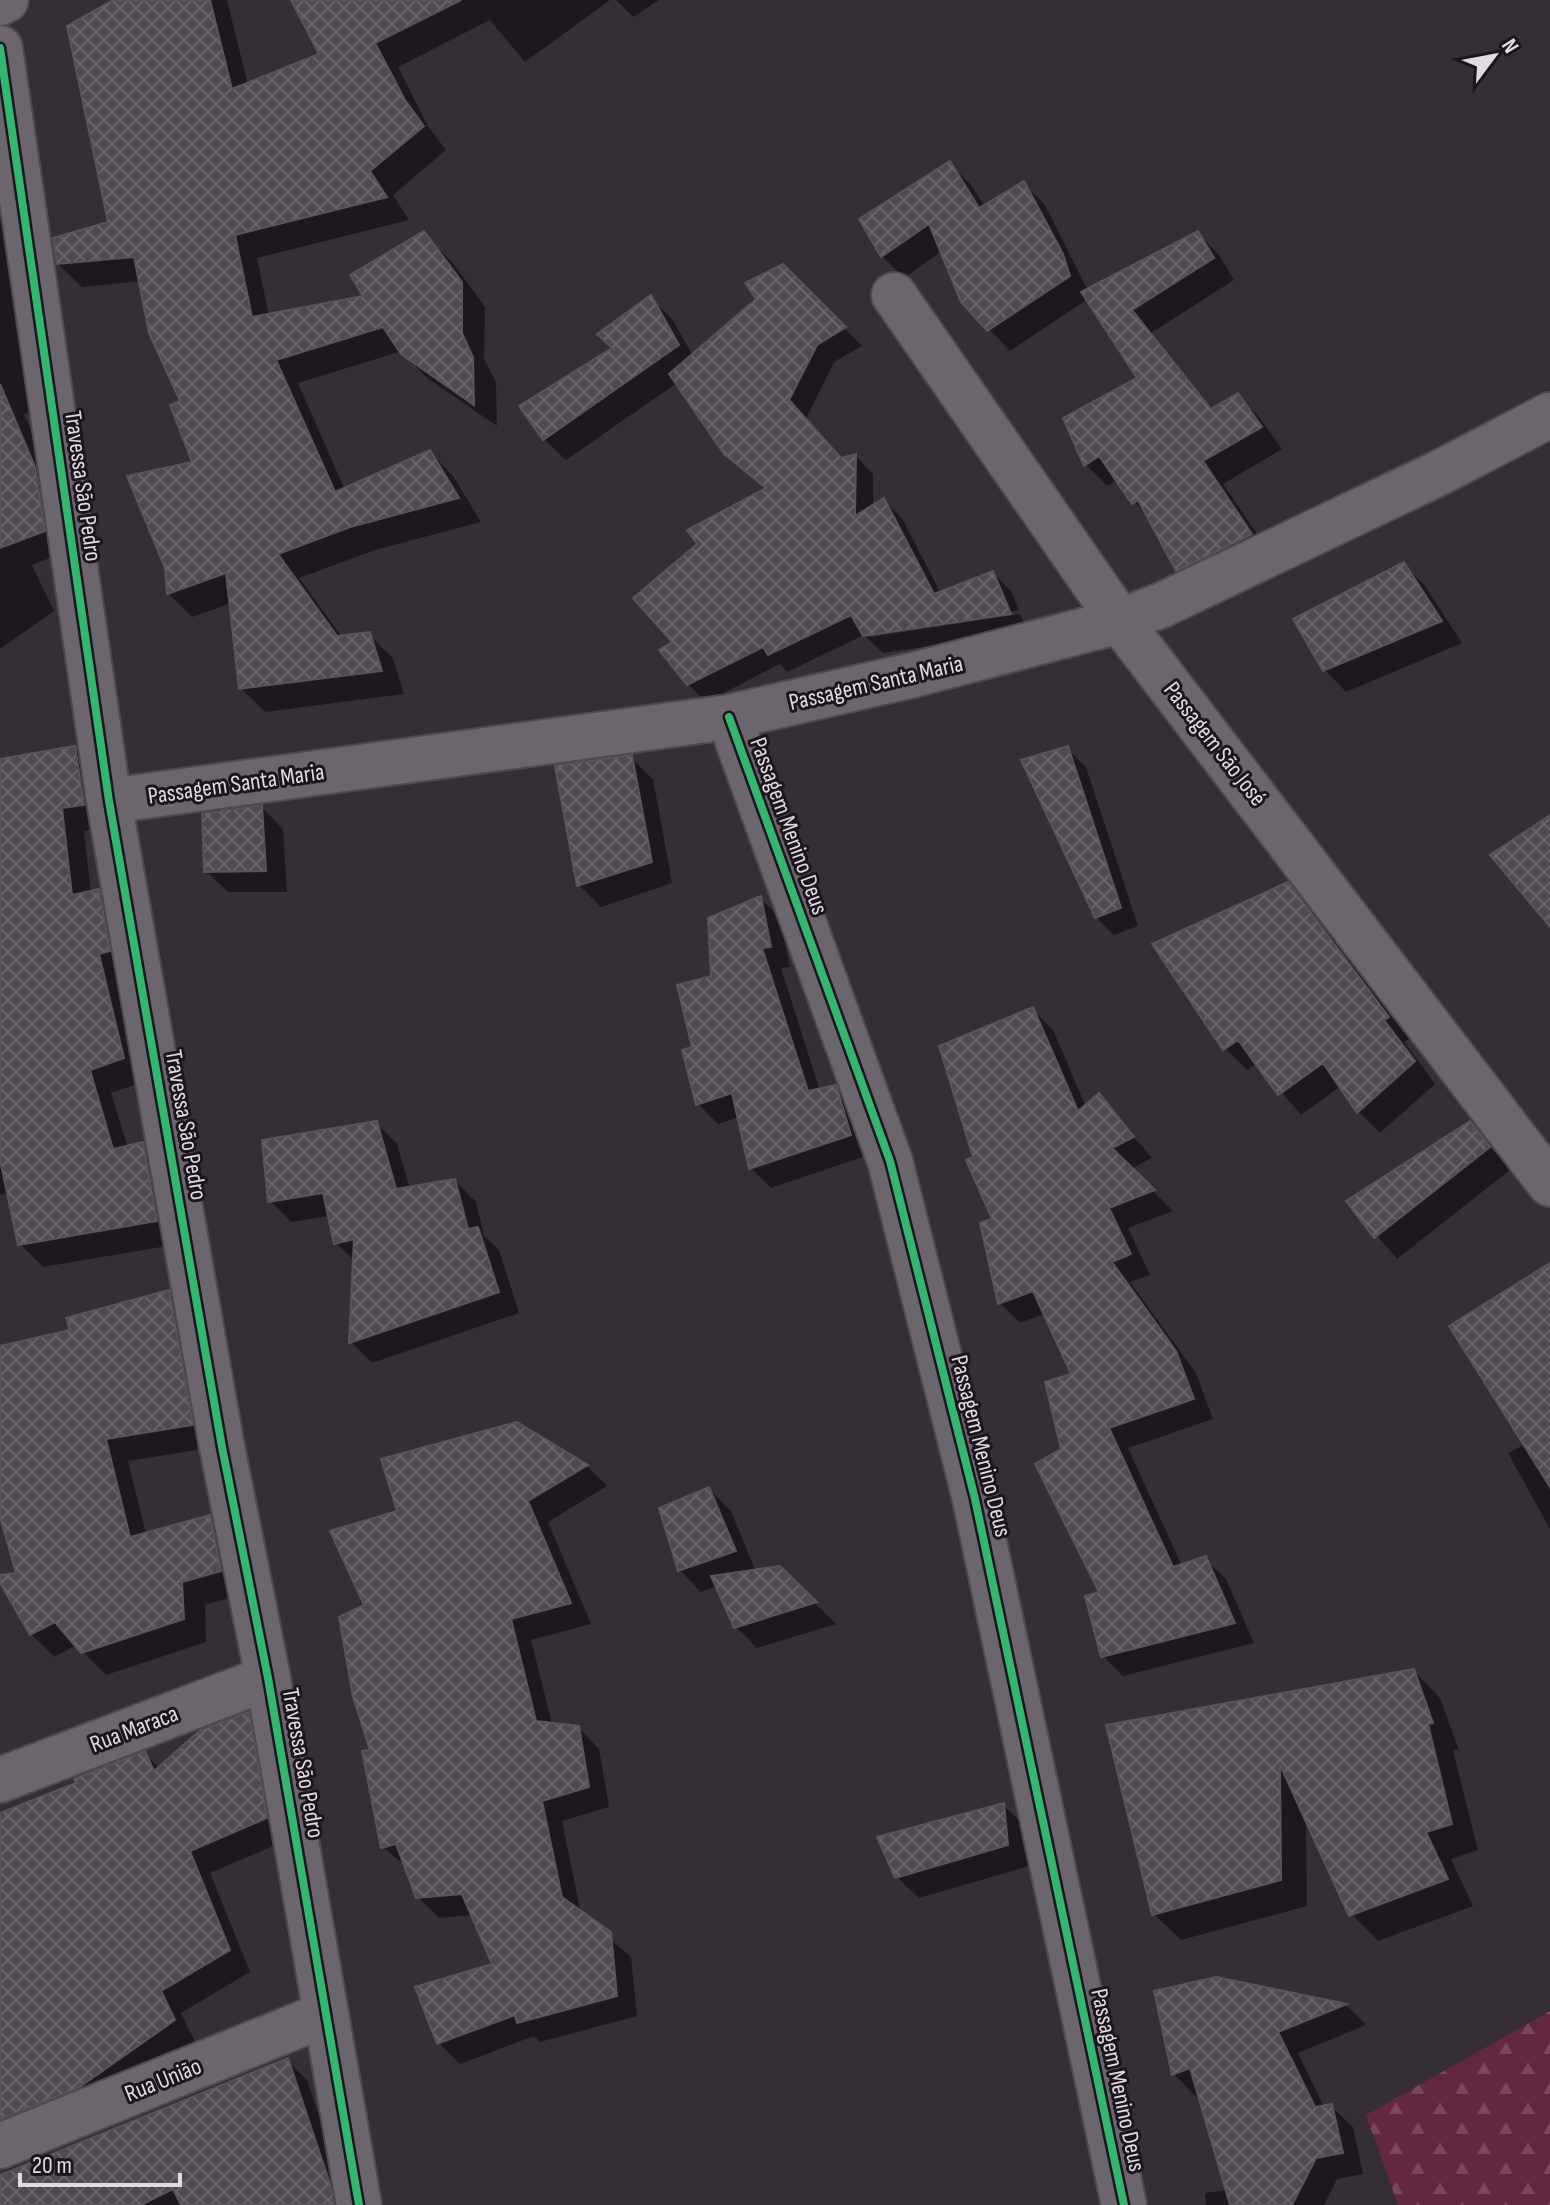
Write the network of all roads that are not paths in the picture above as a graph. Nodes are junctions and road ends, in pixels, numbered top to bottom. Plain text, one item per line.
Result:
1 (6, 0) edge
2 (0, 3) edge
3 (0, 48) edge
4 (894, 295) dead end
5 (1550, 415) edge
6 (1120, 621) junction
7 (729, 717) junction
8 (109, 801) junction
9 (1550, 1184) edge
10 (268, 1678) junction
11 (0, 1780) edge
12 (326, 2014) junction
13 (0, 2146) edge
14 (359, 2205) edge
15 (1124, 2205) edge

1 - 2 street
3 - 8 street, Travessa São Pedro
4 - 6 street, Passagem São José
5 - 6 street, Passagem Santa Maria
6 - 7 street, Passagem Santa Maria
6 - 9 street, Passagem São José
7 - 8 street, Passagem Santa Maria
7 - 15 street, Passagem Menino Deus
8 - 10 street, Travessa São Pedro
10 - 11 street, Rua Maraca
10 - 12 street, Travessa São Pedro
12 - 13 street, Rua União
12 - 14 street, Travessa São Pedro

